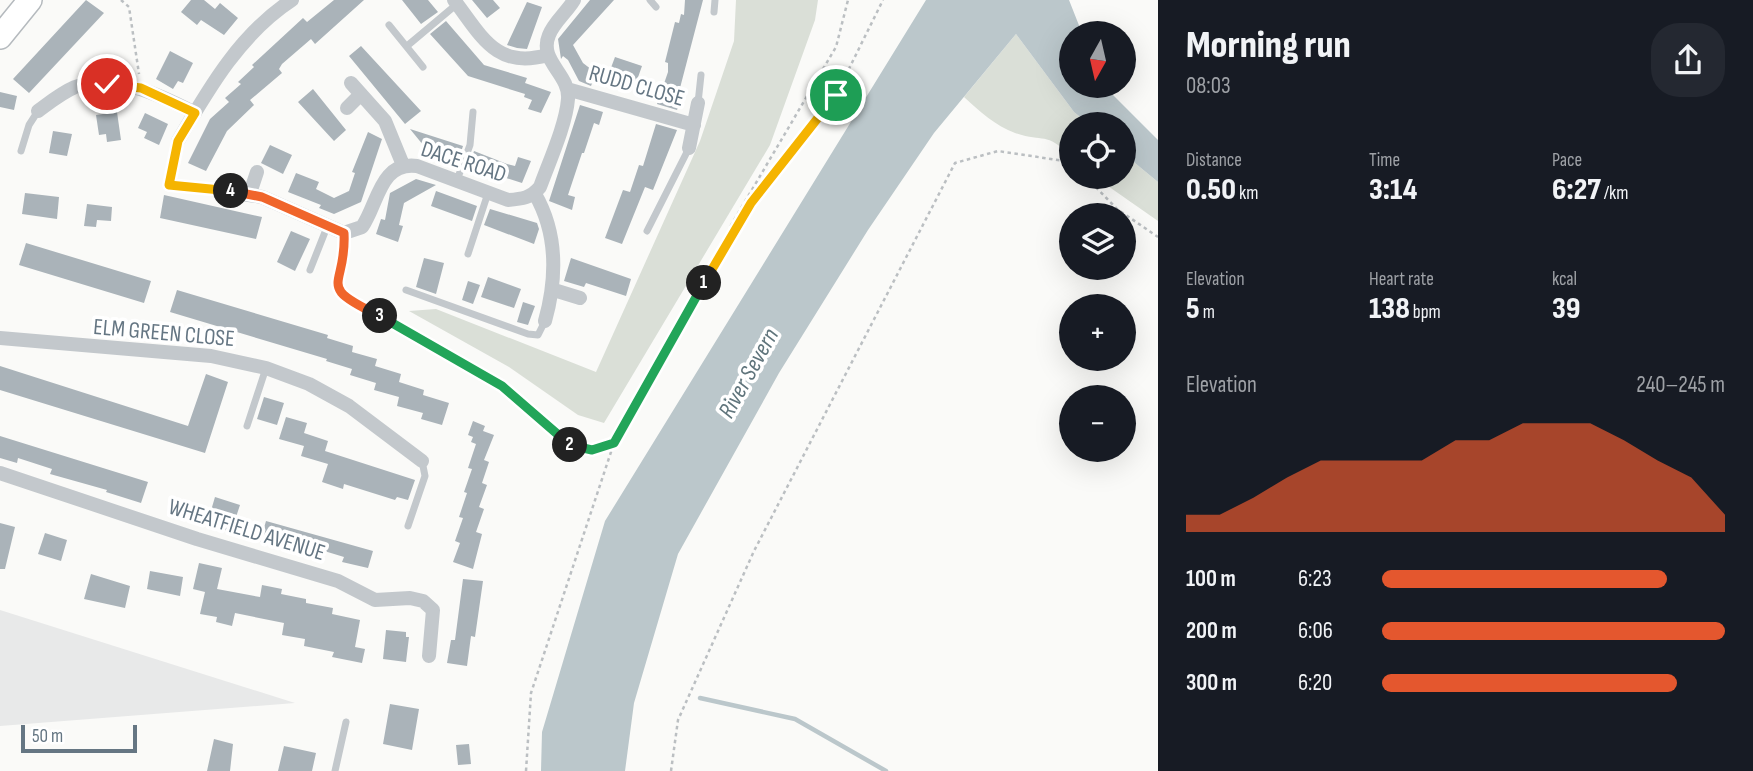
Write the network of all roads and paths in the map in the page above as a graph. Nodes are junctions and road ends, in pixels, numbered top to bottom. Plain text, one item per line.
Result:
1 (30, 0) edge
2 (121, 0) edge
3 (262, 0) edge
4 (292, 0) edge
5 (574, 0) edge
6 (715, 0) edge
7 (848, 0) edge
8 (883, 0) edge
9 (456, 2) edge
10 (714, 12) dead end
11 (272, 13) junction
12 (389, 24) dead end
13 (0, 37) edge
14 (407, 46) junction
15 (547, 55) junction
16 (423, 67) dead end
17 (701, 75) dead end
18 (141, 88) junction
19 (568, 89) junction
20 (57, 98) junction
21 (698, 103) joint
22 (346, 108) dead end
23 (66, 110) dead end
24 (38, 111) joint
25 (473, 112) dead end
26 (195, 113) junction
27 (694, 125) junction
28 (178, 141) joint
29 (689, 148) joint
30 (21, 151) dead end
31 (1059, 160) edge
32 (403, 165) junction
33 (257, 172) dead end
34 (457, 181) junction
35 (169, 185) joint
36 (1098, 189) edge
37 (216, 190) joint
38 (250, 193) junction
39 (488, 193) junction
40 (535, 194) junction
41 (327, 227) junction
42 (647, 231) dead end
43 (344, 233) junction
44 (1158, 237) edge
45 (724, 250) junction
46 (468, 254) dead end
47 (310, 271) dead end
48 (406, 290) dead end
49 (554, 290) junction
50 (580, 298) dead end
51 (545, 321) joint
52 (0, 338) edge
53 (266, 368) junction
54 (247, 426) dead end
55 (614, 443) junction
56 (422, 461) joint
57 (0, 473) edge
58 (408, 526) dead end
59 (429, 656) dead end
60 (346, 722) dead end
61 (335, 771) edge
62 (526, 771) edge
63 (671, 771) edge

1 - 13 main road
2 - 18 path
3 - 11 street
4 - 11 street
5 - 15 street
6 - 10 lane
7 - 45 path
8 - 45 path
9 - 14 lane
9 - 15 street
11 - 26 street
12 - 14 lane
14 - 16 lane
15 - 19 street
17 - 21 lane
18 - 20 street
18 - 26 street
19 - 27 street, RUDD CLOSE
19 - 40 street, DACE ROAD
20 - 23 street
20 - 24 street
21 - 27 street, RUDD CLOSE
22 - 32 street
24 - 30 lane
25 - 34 lane
26 - 28 street
27 - 29 street, RUDD CLOSE
28 - 35 path
29 - 42 lane
31 - 63 path
32 - 34 street, DACE ROAD
32 - 43 street, DACE ROAD
33 - 38 street
34 - 39 street, DACE ROAD
35 - 37 lane
36 - 44 path
37 - 38 street
38 - 41 street
39 - 40 street, DACE ROAD
39 - 46 lane
40 - 49 street
41 - 43 street
41 - 47 lane
43 - 55 path
45 - 55 path
48 - 51 lane
49 - 50 street
49 - 51 street
52 - 53 street, ELM GREEN CLOSE
53 - 54 lane
53 - 56 street, ELM GREEN CLOSE
55 - 62 path
56 - 58 lane
57 - 59 street, WHEATFIELD AVENUE
60 - 61 lane

